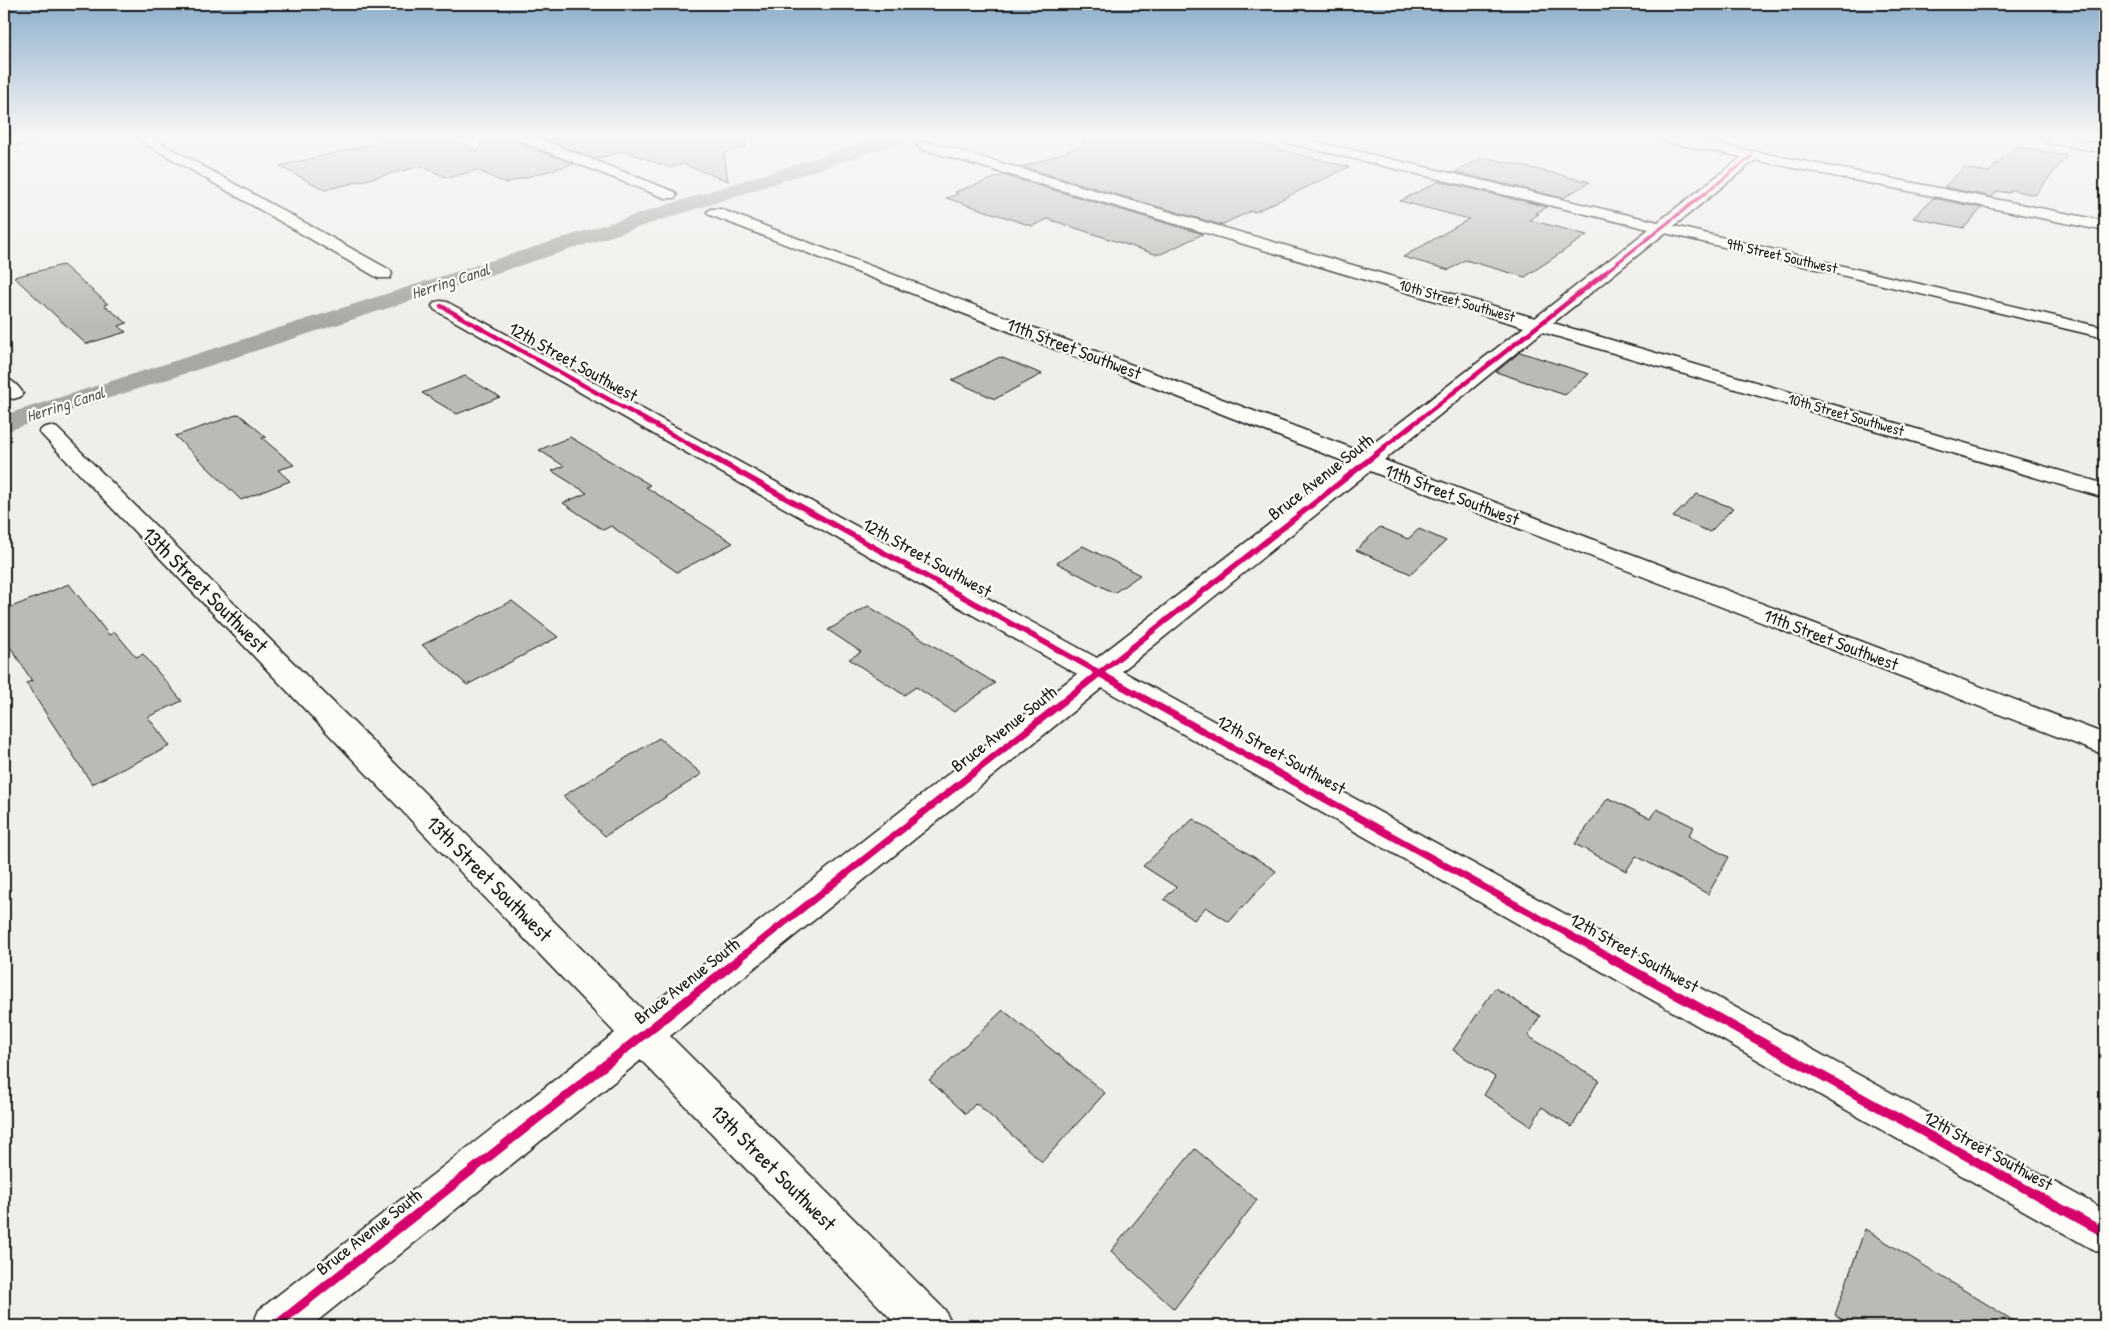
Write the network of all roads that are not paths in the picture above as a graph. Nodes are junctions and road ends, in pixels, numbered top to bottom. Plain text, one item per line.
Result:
1 (252, 200) edge
2 (1112, 200) edge
3 (1543, 200) edge
4 (1696, 200) edge
5 (1974, 200) edge
6 (716, 212) dead end
7 (2105, 226) edge
8 (1660, 228) junction
9 (384, 274) dead end
10 (441, 306) dead end
11 (1539, 325) junction
12 (2105, 333) edge
13 (50, 432) dead end
14 (1365, 461) junction
15 (2105, 491) edge
16 (1100, 672) junction
17 (2105, 745) edge
18 (642, 1035) junction
19 (2105, 1233) edge
20 (275, 1326) edge
21 (929, 1326) edge

1 - 9 street
2 - 11 street, 10th Street Southwest
3 - 8 street, 9th Street Southwest
4 - 8 street, Bruce Avenue South
5 - 7 street
6 - 14 street, 11th Street Southwest
8 - 11 street, Bruce Avenue South
8 - 12 street, 9th Street Southwest
10 - 16 street, 12th Street Southwest
11 - 14 street, Bruce Avenue South
11 - 15 street, 10th Street Southwest
13 - 18 street, 13th Street Southwest
14 - 16 street, Bruce Avenue South
14 - 17 street, 11th Street Southwest
16 - 18 street, Bruce Avenue South
16 - 19 street, 12th Street Southwest
18 - 20 street, Bruce Avenue South
18 - 21 street, 13th Street Southwest

